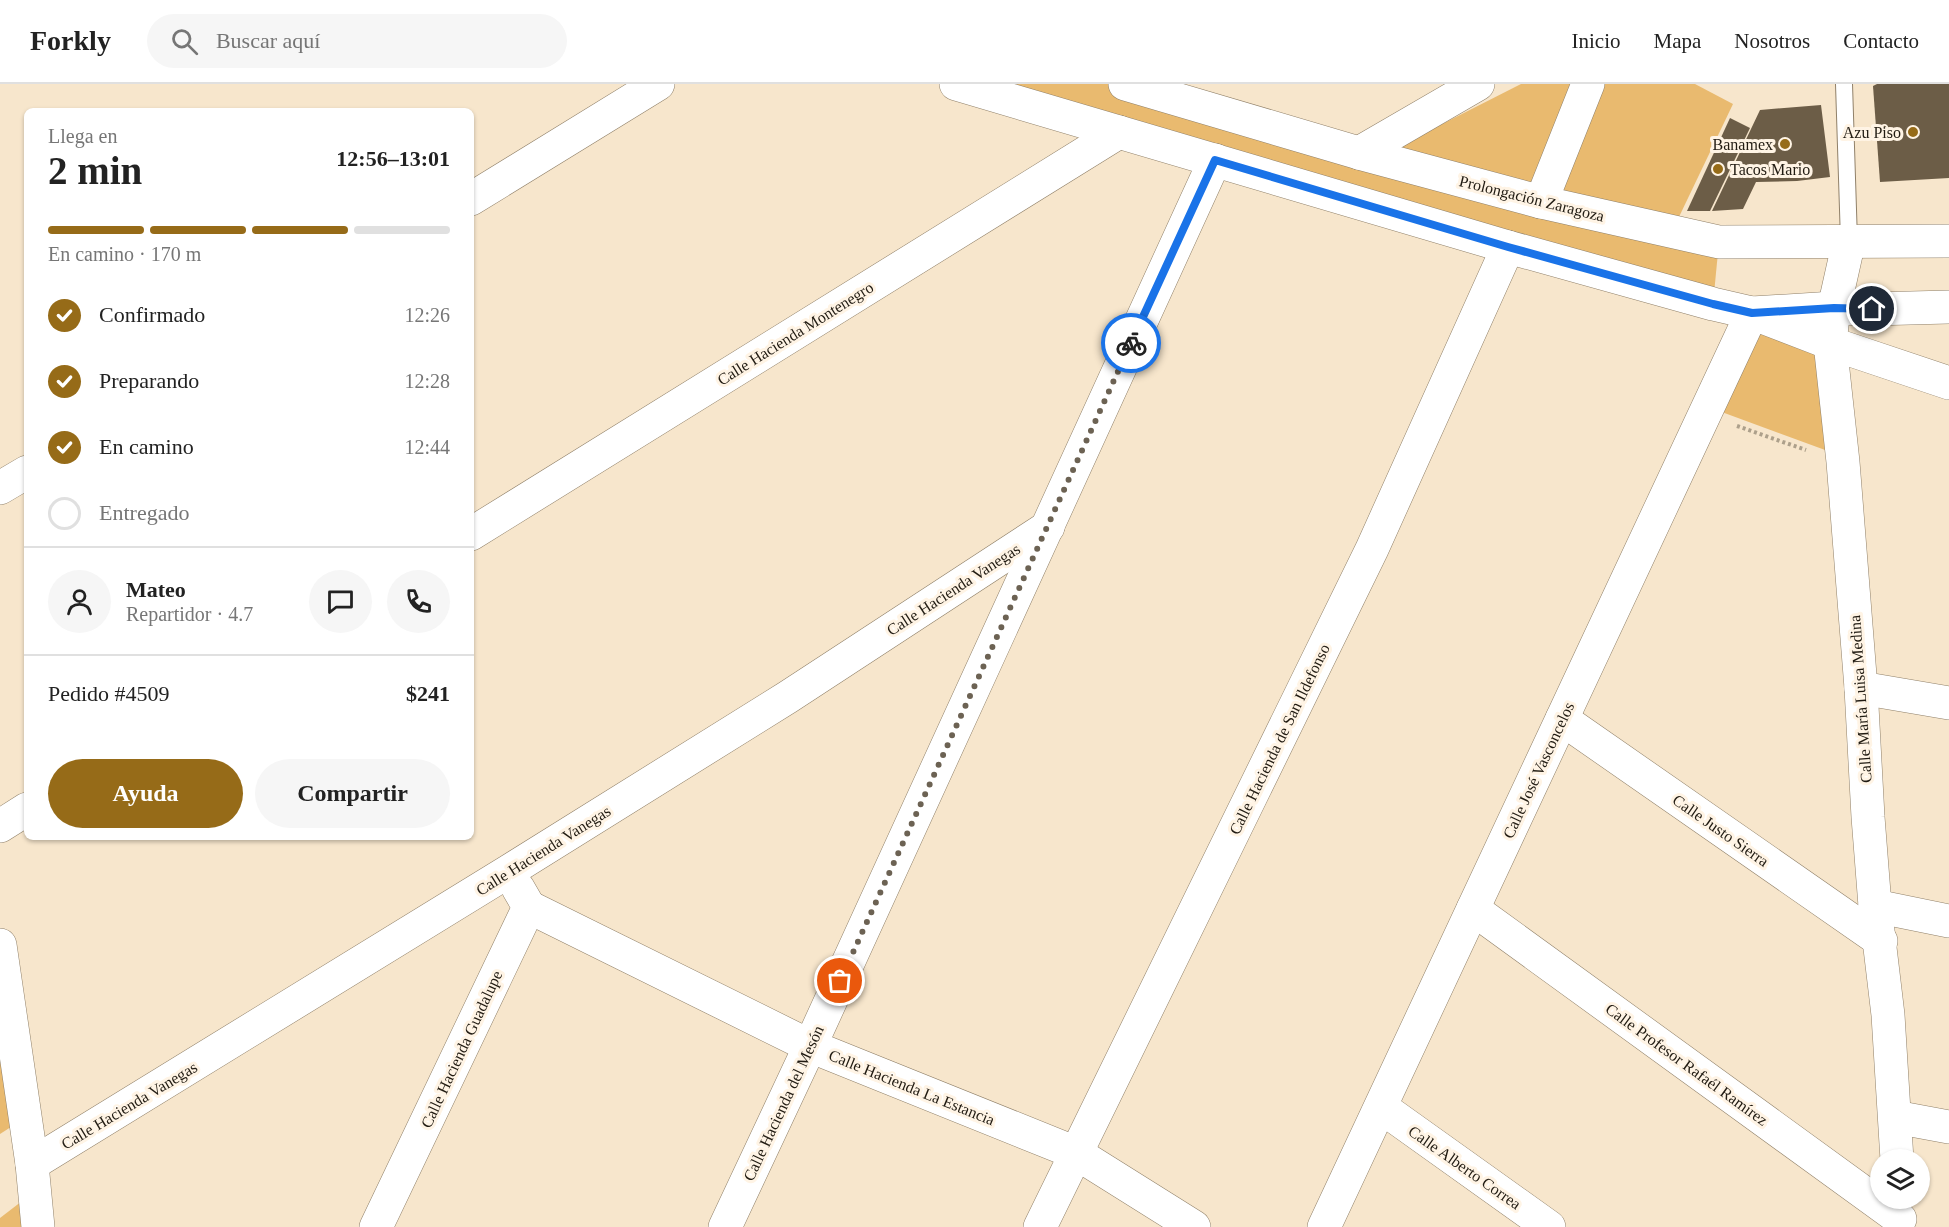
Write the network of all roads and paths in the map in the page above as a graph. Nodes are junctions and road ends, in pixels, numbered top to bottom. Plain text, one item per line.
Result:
1 (658, 84) edge
2 (956, 84) edge
3 (1125, 84) edge
4 (1478, 84) edge
5 (1588, 84) edge
6 (1844, 84) edge
7 (1119, 132) junction
8 (1359, 153) junction
9 (1215, 160) junction
10 (474, 197) edge
11 (1541, 202) junction
12 (1849, 241) junction
13 (1949, 241) edge
14 (1508, 247) junction
15 (1949, 307) edge
16 (1834, 308) junction
17 (1752, 313) junction
18 (1830, 343) junction
19 (1949, 383) edge
20 (1705, 415) junction
21 (1843, 462) junction
22 (24, 474) edge
23 (0, 488) edge
24 (1048, 527) junction
25 (474, 532) edge
26 (1861, 688) junction
27 (1949, 703) edge
28 (1562, 719) junction
29 (24, 811) edge
30 (0, 826) edge
31 (509, 871) junction
32 (1875, 906) junction
33 (529, 907) junction
34 (1473, 909) junction
35 (1949, 921) edge
36 (1881, 941) junction
37 (0, 945) edge
38 (810, 1046) junction
39 (1381, 1107) junction
40 (1895, 1117) junction
41 (1949, 1128) edge
42 (1896, 1149) edge
43 (1076, 1153) junction
44 (32, 1164) junction
45 (1900, 1215) edge
46 (38, 1227) edge
47 (376, 1227) edge
48 (725, 1227) edge
49 (1040, 1227) edge
50 (1194, 1227) edge
51 (1324, 1227) edge
52 (1549, 1227) edge

1 - 10 street
2 - 7 street
3 - 8 street, Prolongación Zaragoza
4 - 8 street
5 - 11 street
6 - 12 lane
7 - 9 street
7 - 25 street, Calle Hacienda Montenegro
8 - 11 street, Prolongación Zaragoza
9 - 14 street
9 - 24 street, Calle Hacienda del Mesón
11 - 12 street, Prolongación Zaragoza
12 - 13 street, Prolongación Zaragoza
12 - 16 street, Calle María Luisa Medina
14 - 17 street
14 - 43 street, Calle Hacienda de San Ildefonso
15 - 16 street
16 - 17 street
16 - 18 street, Calle María Luisa Medina
17 - 18 street
17 - 20 street, Calle José Vasconcelos
18 - 19 street
18 - 21 street, Calle María Luisa Medina
20 - 21 path
20 - 28 street, Calle José Vasconcelos
21 - 26 street, Calle María Luisa Medina
22 - 23 street
24 - 31 street, Calle Hacienda Vanegas
24 - 38 street, Calle Hacienda del Mesón
26 - 27 street
26 - 32 street, Calle María Luisa Medina
28 - 34 street, Calle José Vasconcelos
28 - 36 street, Calle Justo Sierra
29 - 30 street
31 - 33 street
31 - 44 street, Calle Hacienda Vanegas
32 - 35 street
32 - 36 street, Calle María Luisa Medina
33 - 38 street, Calle Hacienda La Estancia
33 - 47 street, Calle Hacienda Guadalupe
34 - 39 street, Calle José Vasconcelos
34 - 45 street, Calle Profesor Rafaél Ramírez
36 - 40 street, Calle María Luisa Medina
37 - 44 street
38 - 43 street, Calle Hacienda La Estancia
38 - 48 street, Calle Hacienda del Mesón
39 - 51 street, Calle José Vasconcelos
39 - 52 street, Calle Alberto Correa
40 - 41 street
40 - 42 street, Calle María Luisa Medina
43 - 49 street, Calle Hacienda de San Ildefonso
43 - 50 street, Calle Hacienda La Estancia
44 - 46 street

